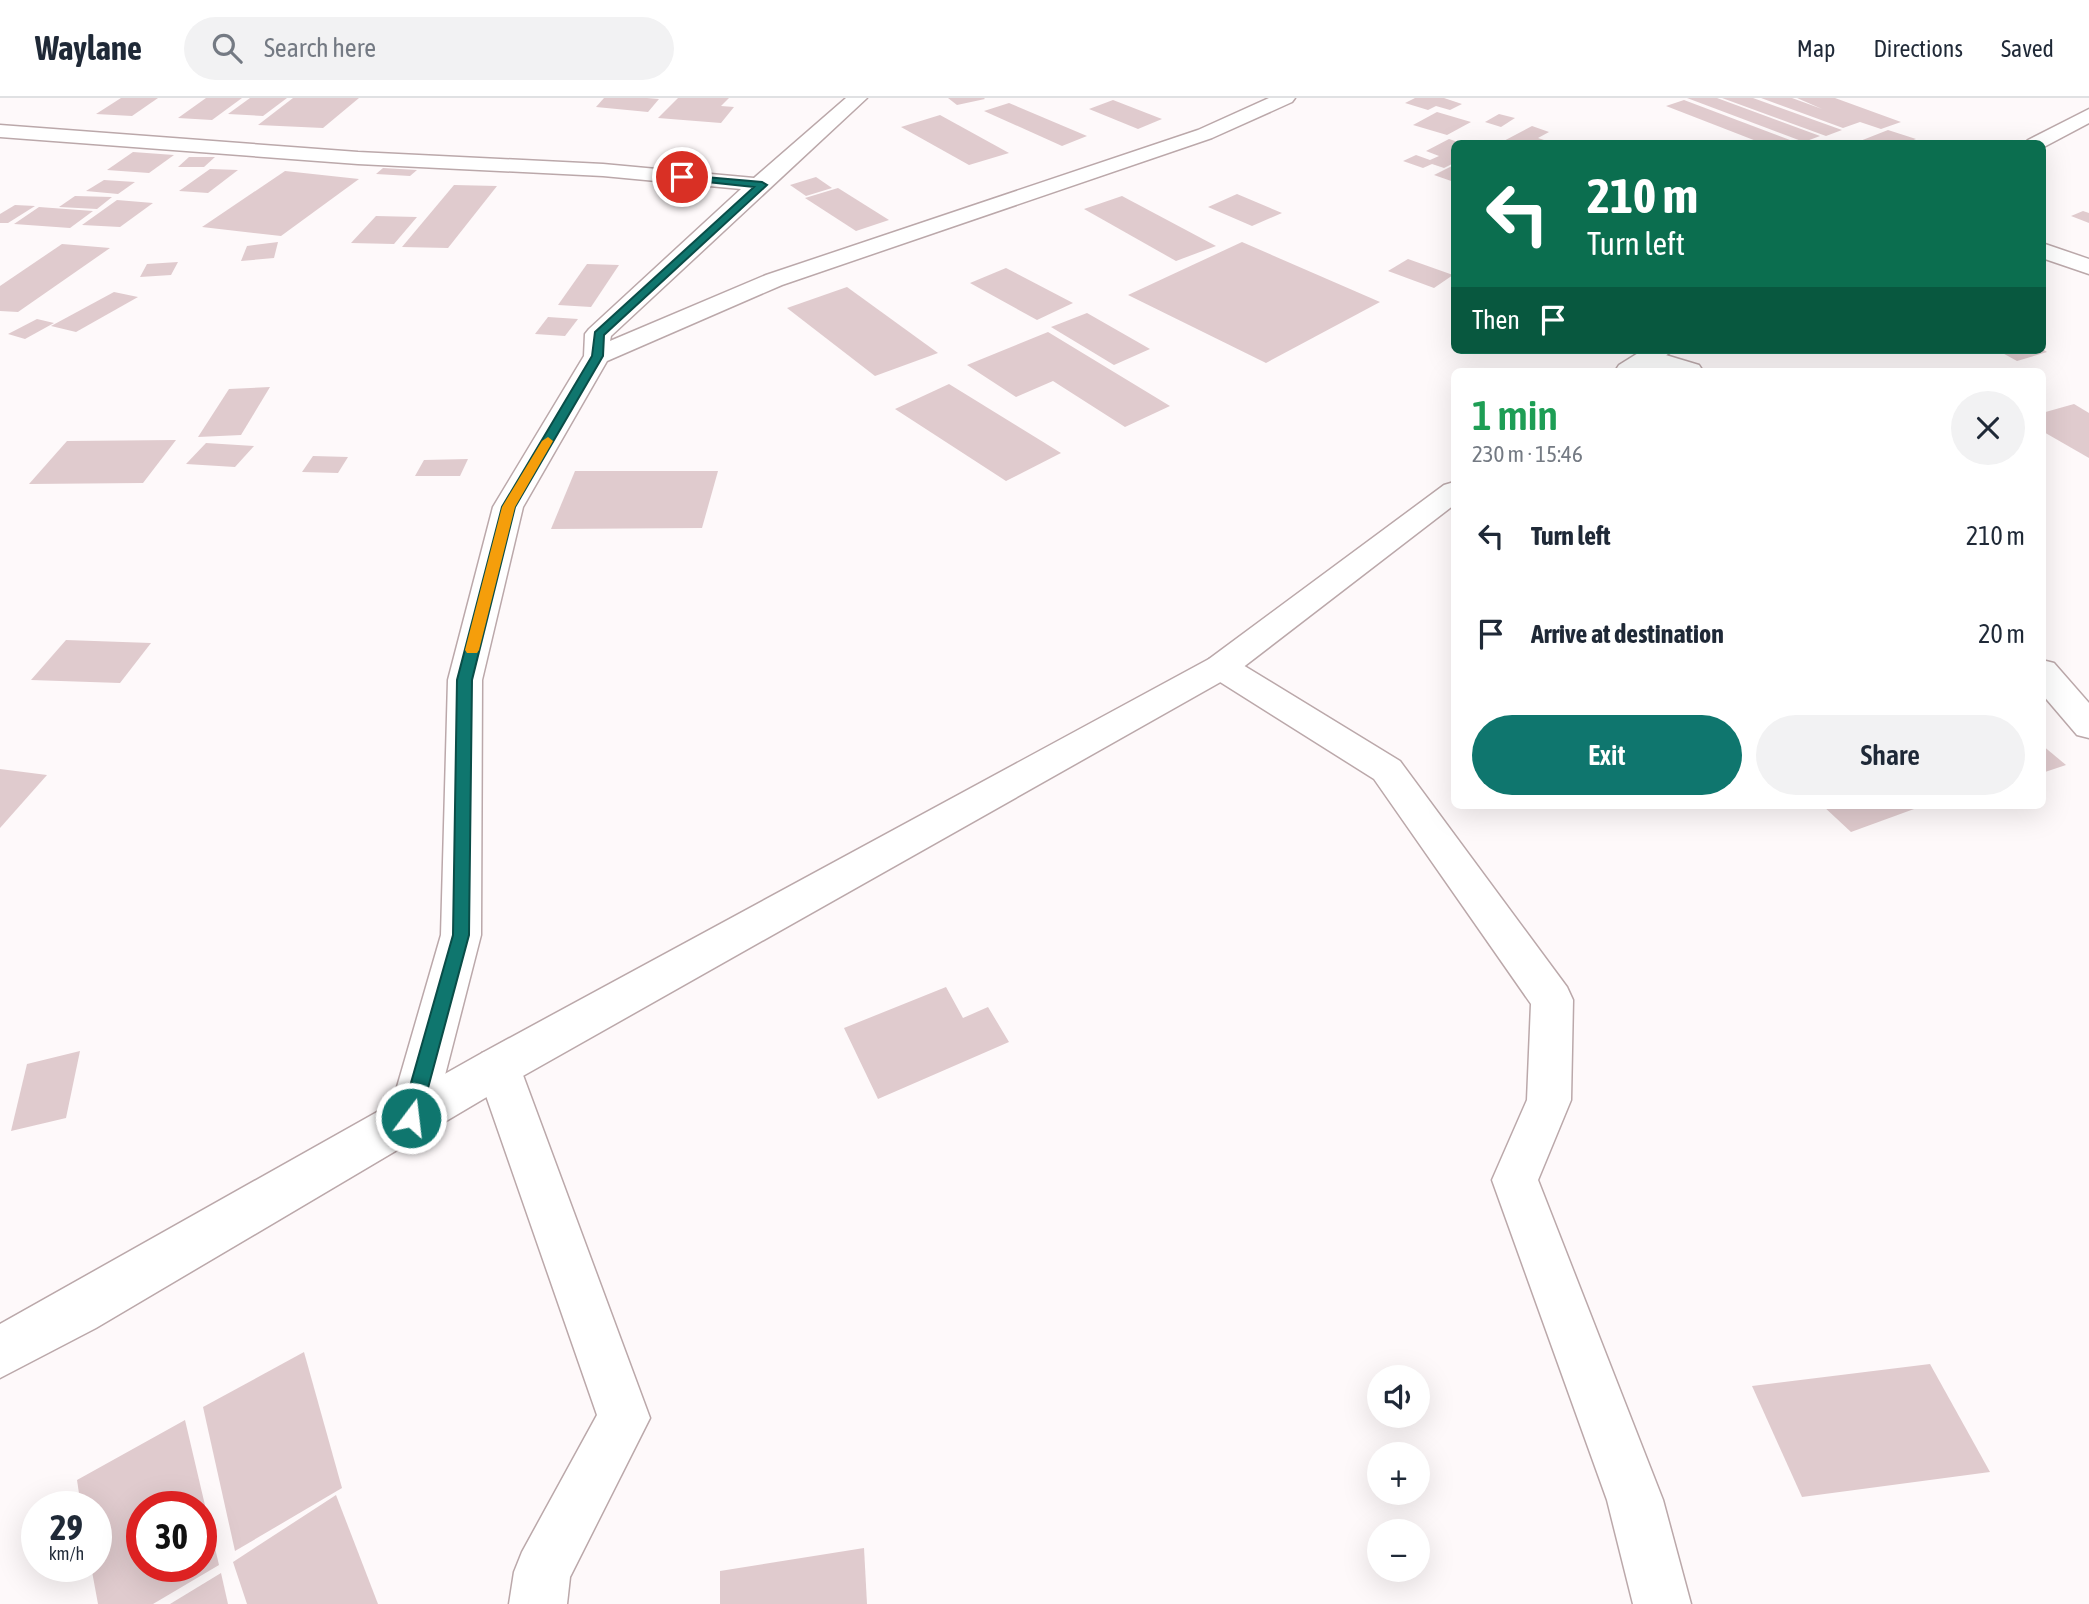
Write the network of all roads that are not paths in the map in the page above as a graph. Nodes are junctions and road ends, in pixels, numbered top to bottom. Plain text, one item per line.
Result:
1 (857, 98) edge
2 (1285, 98) edge
3 (2089, 115) edge
4 (0, 131) edge
5 (2042, 140) edge
6 (762, 185) junction
7 (2046, 251) edge
8 (2088, 266) edge
9 (2046, 275) edge
10 (597, 356) junction
11 (1646, 360) edge
12 (1678, 368) edge
13 (1451, 493) edge
14 (1221, 667) junction
15 (2046, 676) edge
16 (2089, 726) edge
17 (498, 1067) junction
18 (411, 1118) junction
19 (0, 1352) edge
20 (538, 1604) edge
21 (1662, 1604) edge

1 - 6 street
2 - 10 street
3 - 5 street
4 - 6 street
6 - 10 street
7 - 8 street
8 - 9 street
10 - 18 street
11 - 12 street
13 - 14 street
14 - 17 street
14 - 21 street
15 - 16 street
17 - 18 street
17 - 20 street
18 - 19 street

